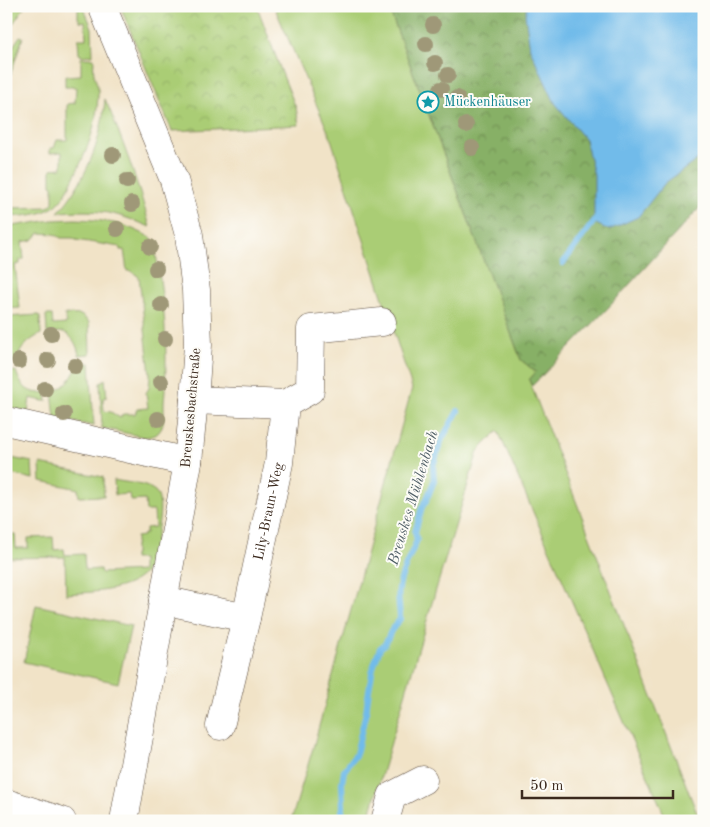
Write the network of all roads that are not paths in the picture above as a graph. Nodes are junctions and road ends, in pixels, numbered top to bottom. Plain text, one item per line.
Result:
1 (102, 6) edge
2 (382, 322) dead end
3 (194, 400) junction
4 (285, 404) junction
5 (6, 421) edge
6 (188, 462) junction
7 (163, 600) junction
8 (246, 618) junction
9 (220, 726) dead end
10 (423, 780) dead end
11 (6, 803) edge
12 (62, 821) edge
13 (124, 821) edge
14 (385, 821) edge

1 - 3 street, Breuskesbachstraße
2 - 4 street
3 - 4 street
3 - 6 street, Breuskesbachstraße
4 - 8 street, Lily-Braun-Weg
5 - 6 street
6 - 7 street, Breuskesbachstraße
7 - 8 street
7 - 13 street, Breuskesbachstraße
8 - 9 street, Lily-Braun-Weg
10 - 14 street
11 - 12 street

